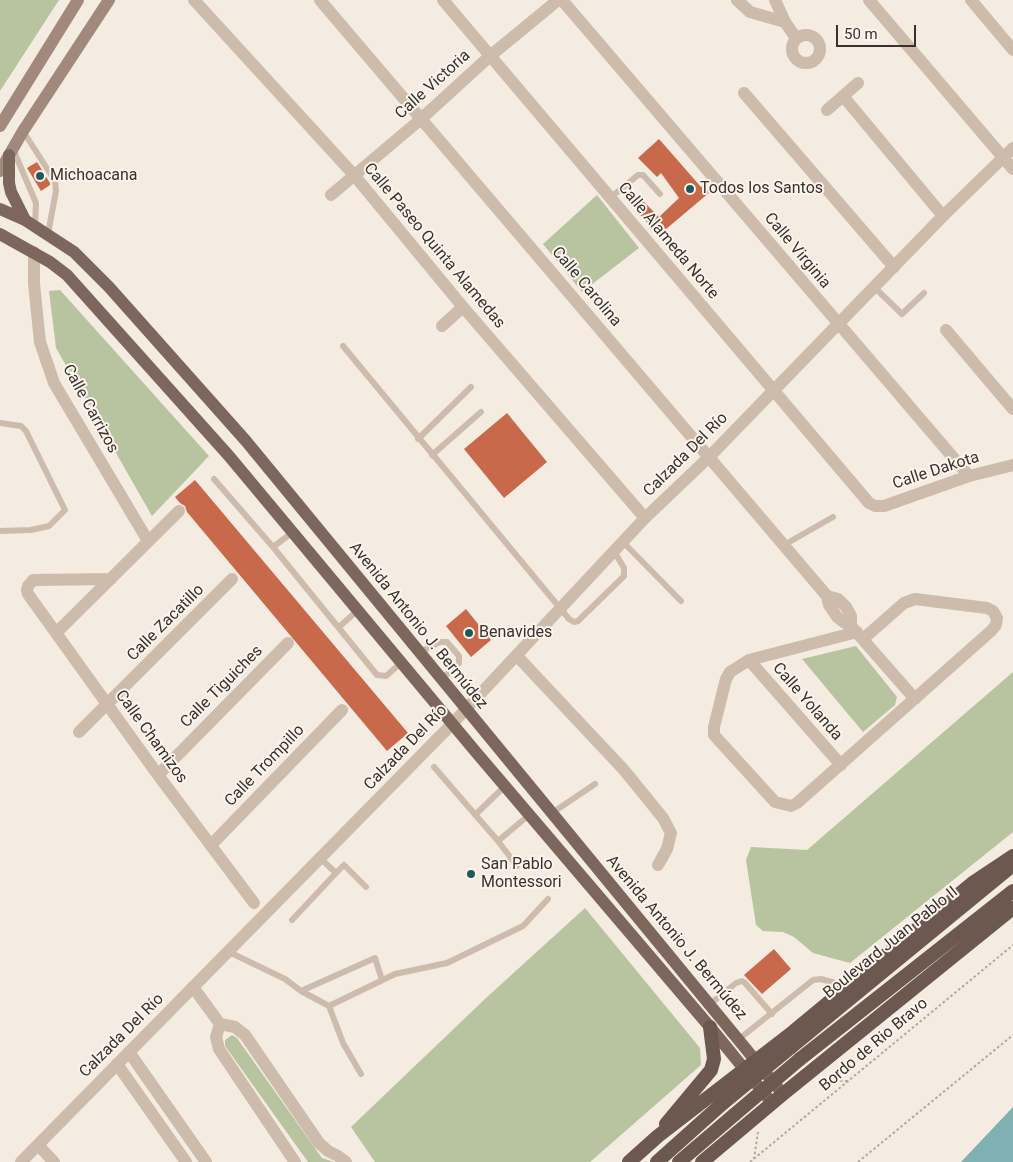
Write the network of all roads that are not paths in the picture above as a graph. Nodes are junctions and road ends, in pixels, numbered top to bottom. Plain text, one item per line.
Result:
1 (78, 0) edge
2 (109, 0) edge
3 (194, 0) edge
4 (320, 0) edge
5 (442, 0) edge
6 (558, 0) edge
7 (562, 0) edge
8 (736, 0) edge
9 (775, 0) edge
10 (869, 0) edge
11 (971, 0) edge
12 (785, 22) junction
13 (796, 38) dead end
14 (1013, 50) edge
15 (490, 56) junction
16 (858, 83) dead end
17 (744, 93) dead end
18 (843, 96) junction
19 (827, 110) dead end
20 (422, 119) junction
21 (0, 126) edge
22 (23, 132) junction
23 (1013, 148) edge
24 (11, 152) junction
25 (1003, 158) junction
26 (1013, 169) edge
27 (0, 171) edge
28 (354, 175) junction
29 (660, 194) dead end
30 (331, 195) dead end
31 (610, 198) junction
32 (0, 209) edge
33 (943, 216) junction
34 (30, 223) junction
35 (0, 234) edge
36 (48, 234) junction
37 (14, 241) junction
38 (0, 244) edge
39 (34, 252) junction
40 (894, 267) junction
41 (874, 287) junction
42 (924, 293) dead end
43 (463, 308) junction
44 (838, 324) junction
45 (442, 326) dead end
46 (946, 330) dead end
47 (342, 346) dead end
48 (471, 387) dead end
49 (774, 390) junction
50 (1013, 408) edge
51 (481, 412) dead end
52 (0, 423) edge
53 (418, 439) junction
54 (432, 455) junction
55 (708, 457) junction
56 (1013, 465) edge
57 (969, 476) junction
58 (214, 479) dead end
59 (869, 503) joint
60 (178, 511) dead end
61 (833, 517) dead end
62 (645, 518) junction
63 (0, 531) edge
64 (293, 532) junction
65 (148, 541) junction
66 (784, 545) junction
67 (274, 547) junction
68 (619, 547) junction
69 (111, 579) junction
70 (232, 579) dead end
71 (681, 601) dead end
72 (358, 610) junction
73 (560, 610) junction
74 (339, 627) junction
75 (57, 632) junction
76 (857, 632) junction
77 (288, 643) dead end
78 (420, 652) junction
79 (517, 656) junction
80 (748, 660) junction
81 (401, 663) junction
82 (442, 680) junction
83 (916, 698) junction
84 (108, 704) junction
85 (466, 709) junction
86 (342, 710) dead end
87 (452, 724) junction
88 (79, 732) dead end
89 (840, 765) junction
90 (434, 767) dead end
91 (158, 775) junction
92 (595, 784) dead end
93 (505, 786) junction
94 (552, 813) junction
95 (474, 815) junction
96 (529, 815) junction
97 (498, 841) junction
98 (210, 845) junction
99 (1013, 856) edge
100 (320, 858) junction
101 (658, 864) dead end
102 (1013, 865) edge
103 (517, 866) dead end
104 (336, 873) junction
105 (366, 887) dead end
106 (548, 899) dead end
107 (1010, 899) edge
108 (254, 903) dead end
109 (292, 920) dead end
110 (229, 952) junction
111 (382, 980) junction
112 (848, 986) junction
113 (193, 987) junction
114 (301, 991) junction
115 (710, 1004) junction
116 (329, 1006) junction
117 (772, 1014) junction
118 (220, 1024) junction
119 (710, 1027) junction
120 (739, 1039) junction
121 (791, 1040) junction
122 (129, 1052) junction
123 (756, 1061) junction
124 (117, 1064) junction
125 (744, 1070) junction
126 (361, 1074) dead end
127 (806, 1075) junction
128 (718, 1099) junction
129 (778, 1099) junction
130 (736, 1133) junction
131 (658, 1136) junction
132 (38, 1145) junction
133 (21, 1162) edge
134 (54, 1162) edge
135 (186, 1162) edge
136 (206, 1162) edge
137 (295, 1162) edge
138 (346, 1162) edge
139 (629, 1162) edge
140 (657, 1162) edge
141 (679, 1162) edge
142 (702, 1162) edge

1 - 21 main road
2 - 22 main road
3 - 28 street, Calle Paseo Quinta Alamedas
4 - 20 street, Calle Carolina
5 - 15 street, Calle Alameda Norte
6 - 15 street, Calle Victoria
7 - 44 street, Calle Virginia
8 - 12 street
9 - 12 street
10 - 25 street
11 - 14 street
12 - 13 street
15 - 20 street, Calle Victoria
15 - 31 street, Calle Alameda Norte
16 - 18 street
17 - 40 street
18 - 19 street
18 - 33 street
20 - 28 street, Calle Victoria
20 - 55 street, Calle Carolina
22 - 24 main road
22 - 36 lane
23 - 25 street, Calzada Del Río
24 - 27 main road
24 - 34 main road
24 - 34 lane
25 - 26 street
25 - 33 street, Calzada Del Río
28 - 30 street, Calle Victoria
28 - 43 street, Calle Paseo Quinta Alamedas
29 - 31 lane
31 - 49 street, Calle Alameda Norte
32 - 34 main road, Avenida Antonio J. Bermúdez
33 - 40 street, Calzada Del Río
34 - 36 main road, Avenida Antonio J. Bermúdez
35 - 37 main road, Avenida Antonio J. Bermúdez
36 - 78 main road, Avenida Antonio J. Bermúdez
37 - 38 main road
37 - 39 main road, Avenida Antonio J. Bermúdez
39 - 64 main road, Avenida Antonio J. Bermúdez
39 - 65 street, Calle Carrizos
40 - 41 street, Calzada Del Río
41 - 42 lane
41 - 44 street, Calzada Del Río
43 - 45 street
43 - 62 street, Calle Paseo Quinta Alamedas
44 - 49 street, Calzada Del Río
44 - 57 street, Calle Virginia
46 - 50 street
47 - 53 lane
48 - 53 lane
49 - 55 street, Calzada Del Río
49 - 59 street, Calle Alameda Norte
51 - 54 lane
52 - 63 lane
53 - 54 lane
54 - 73 lane
55 - 62 street, Calzada Del Río
55 - 66 street, Calle Carolina
56 - 57 street, Calle Dakota
57 - 59 street, Calle Dakota
58 - 67 lane
60 - 65 street
61 - 66 lane
62 - 68 street, Calzada Del Río
64 - 67 lane
64 - 72 main road, Avenida Antonio J. Bermúdez
65 - 69 street
66 - 76 street, Calle Carolina
67 - 74 lane
68 - 71 lane
68 - 73 street, Calzada Del Río
68 - 73 lane
69 - 75 street
69 - 75 street, Calle Chamizos
70 - 84 street, Calle Zacatillo
72 - 74 lane
72 - 81 main road, Avenida Antonio J. Bermúdez
73 - 79 street, Calzada Del Río
74 - 81 lane
75 - 84 street, Calle Chamizos
76 - 80 street
76 - 83 street, Calle Carolina
76 - 83 street
77 - 91 street, Calle Tiguiches
78 - 82 main road, Avenida Antonio J. Bermúdez
78 - 82 lane
79 - 85 street, Calzada Del Río
79 - 101 street
80 - 89 street, Calle Yolanda
80 - 89 street
81 - 87 main road, Avenida Antonio J. Bermúdez
82 - 85 main road, Avenida Antonio J. Bermúdez
83 - 89 street
84 - 88 street, Calle Zacatillo
84 - 91 street, Calle Chamizos
85 - 87 street, Calzada Del Río
85 - 94 main road, Avenida Antonio J. Bermúdez
86 - 98 street, Calle Trompillo
87 - 93 main road, Avenida Antonio J. Bermúdez
87 - 100 street, Calzada Del Río
90 - 95 lane
91 - 98 street, Calle Chamizos
92 - 94 lane
93 - 95 lane
93 - 96 main road, Avenida Antonio J. Bermúdez
94 - 115 main road, Avenida Antonio J. Bermúdez
95 - 97 lane
96 - 97 lane
96 - 119 main road, Avenida Antonio J. Bermúdez
97 - 103 lane
98 - 108 street, Calle Chamizos
99 - 112 highway
100 - 104 lane
100 - 110 street, Calzada Del Río
102 - 121 highway, Boulevard Juan Pablo II
104 - 105 lane
104 - 109 lane
106 - 111 lane
107 - 127 highway
107 - 141 highway, Boulevard Juan Pablo II, bridge
110 - 113 street, Calzada Del Río
110 - 114 lane
111 - 114 lane
111 - 116 lane
112 - 117 lane
112 - 121 highway
113 - 118 street
113 - 122 street, Calzada Del Río
114 - 116 lane
115 - 117 lane
115 - 120 main road, Avenida Antonio J. Bermúdez
116 - 126 lane
117 - 120 lane
118 - 137 street
118 - 138 street
119 - 125 main road, Avenida Antonio J. Bermúdez
119 - 131 highway
120 - 123 main road, Avenida Antonio J. Bermúdez
121 - 123 highway
121 - 127 highway
121 - 128 highway, bridge
122 - 124 street, Calzada Del Río
122 - 136 street
123 - 125 highway
123 - 129 main road, Avenida Antonio J. Bermúdez
124 - 132 street, Calzada Del Río
124 - 135 street
125 - 128 highway
125 - 129 main road, Avenida Antonio J. Bermúdez
127 - 129 highway
128 - 130 highway
128 - 131 highway
128 - 140 highway
129 - 130 highway
130 - 142 highway
131 - 139 highway
132 - 133 street, Calzada Del Río
132 - 134 street

